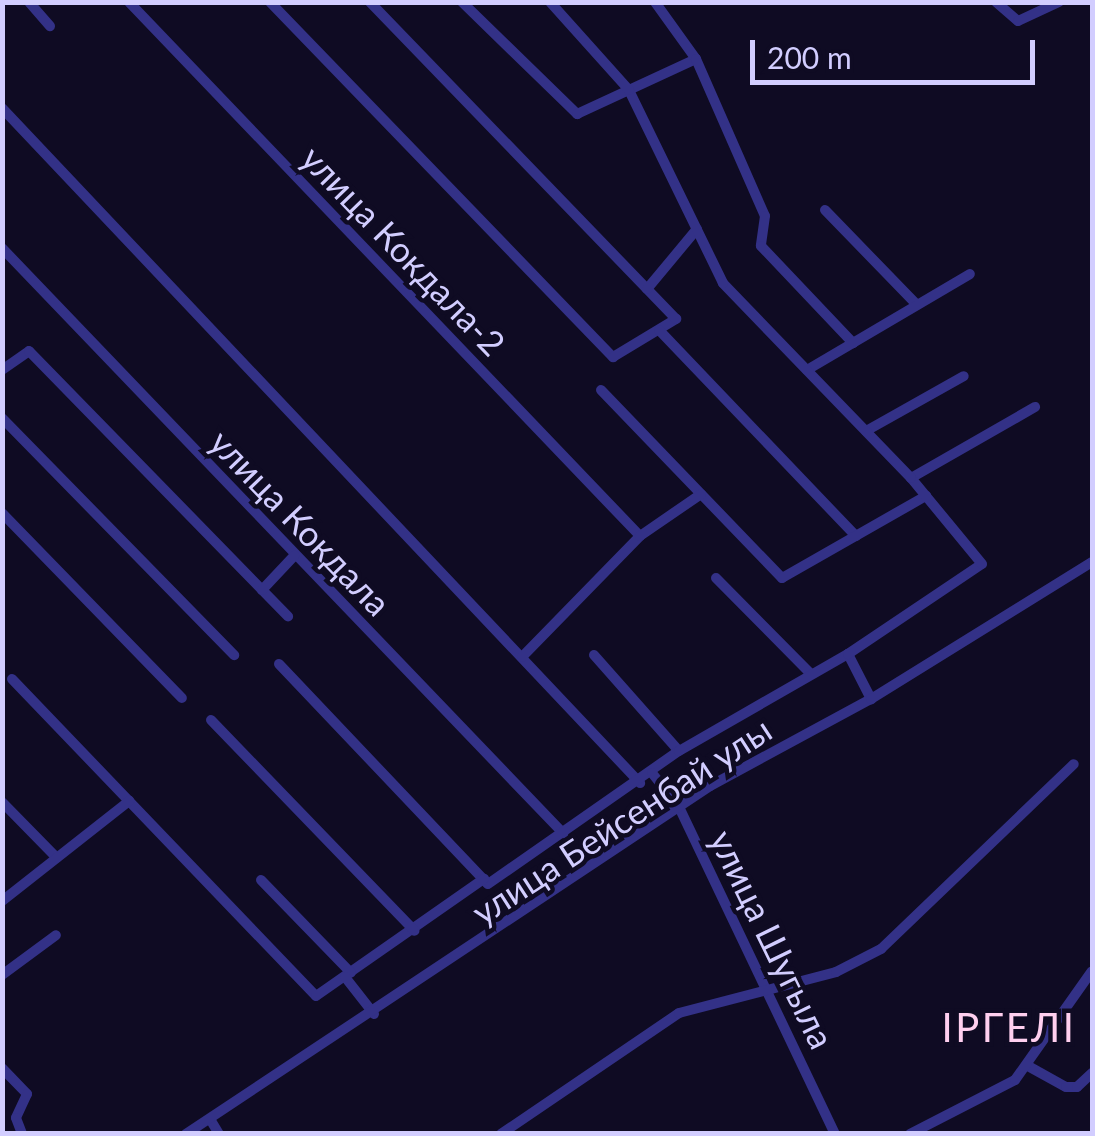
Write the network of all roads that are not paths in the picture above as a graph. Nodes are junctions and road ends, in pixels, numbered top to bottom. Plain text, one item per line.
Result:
1 (29, 2) edge
2 (129, 2) edge
3 (270, 2) edge
4 (370, 2) edge
5 (462, 2) edge
6 (550, 2) edge
7 (655, 2) edge
8 (996, 2) edge
9 (1059, 2) edge
10 (50, 26) dead end
11 (696, 59) junction
12 (629, 90) junction
13 (2, 108) edge
14 (825, 210) dead end
15 (697, 229) junction
16 (2, 248) edge
17 (970, 274) dead end
18 (647, 289) junction
19 (917, 306) junction
20 (659, 330) junction
21 (853, 343) junction
22 (2, 370) edge
23 (807, 370) junction
24 (964, 376) dead end
25 (601, 390) dead end
26 (1035, 407) dead end
27 (2, 418) edge
28 (866, 431) junction
29 (911, 478) junction
30 (701, 494) junction
31 (926, 496) junction
32 (2, 514) edge
33 (640, 536) junction
34 (856, 536) junction
35 (294, 556) junction
36 (1092, 562) edge
37 (716, 578) dead end
38 (262, 590) junction
39 (288, 616) dead end
40 (594, 654) dead end
41 (848, 654) junction
42 (234, 655) dead end
43 (522, 657) junction
44 (279, 664) dead end
45 (811, 674) junction
46 (12, 680) dead end
47 (182, 698) dead end
48 (871, 700) junction
49 (211, 720) dead end
50 (679, 752) junction
51 (1074, 764) dead end
52 (652, 773) junction
53 (640, 783) junction
54 (129, 801) junction
55 (2, 802) edge
56 (679, 807) junction
57 (563, 832) junction
58 (57, 858) junction
59 (261, 880) dead end
60 (484, 880) junction
61 (2, 901) edge
62 (415, 931) junction
63 (56, 935) dead end
64 (1092, 971) edge
65 (2, 975) edge
66 (348, 975) junction
67 (766, 989) junction
68 (374, 1014) junction
69 (1028, 1066) junction
70 (2, 1068) edge
71 (1092, 1074) edge
72 (210, 1119) junction
73 (22, 1134) edge
74 (186, 1134) edge
75 (220, 1134) edge
76 (501, 1134) edge
77 (836, 1134) edge
78 (910, 1134) edge

1 - 10 street
2 - 33 street, улица Кокдала-2
3 - 20 street
4 - 18 street
5 - 12 street
6 - 12 street
7 - 11 street
8 - 9 street
11 - 12 street
11 - 21 street
12 - 15 street
13 - 43 street
14 - 19 street
15 - 18 street
15 - 23 street
16 - 35 street, улица Кокдала
17 - 19 street
18 - 20 street
19 - 21 street
20 - 34 street
21 - 23 street
22 - 38 street
23 - 28 street
24 - 28 street
25 - 30 street
26 - 29 street
27 - 42 street
28 - 29 street
29 - 31 street
30 - 33 street
30 - 34 street
31 - 34 street
31 - 41 street
32 - 47 street
33 - 43 street
35 - 38 street
35 - 57 street, улица Кокдала
36 - 48 street, улица Бейсенбай улы
37 - 45 street
38 - 39 street
40 - 50 street
41 - 45 street
41 - 48 street
43 - 53 street
44 - 60 street
45 - 50 street
46 - 54 street
48 - 56 street, улица Бейсенбай улы
49 - 62 street
50 - 52 street
51 - 67 street
52 - 53 street
52 - 56 street, улица Шугыла
53 - 57 street
54 - 58 street
54 - 66 street
55 - 58 street
56 - 67 street, улица Шугыла
56 - 68 street, улица Бейсенбай улы
57 - 60 street
58 - 61 street
59 - 66 street
60 - 62 street
62 - 66 street
63 - 65 street
64 - 69 street
66 - 68 street
67 - 76 street
67 - 77 street, улица Шугыла
68 - 72 street, улица Бейсенбай улы
69 - 71 street
69 - 78 street
70 - 73 street
72 - 74 street, улица Бейсенбай улы
72 - 75 street

